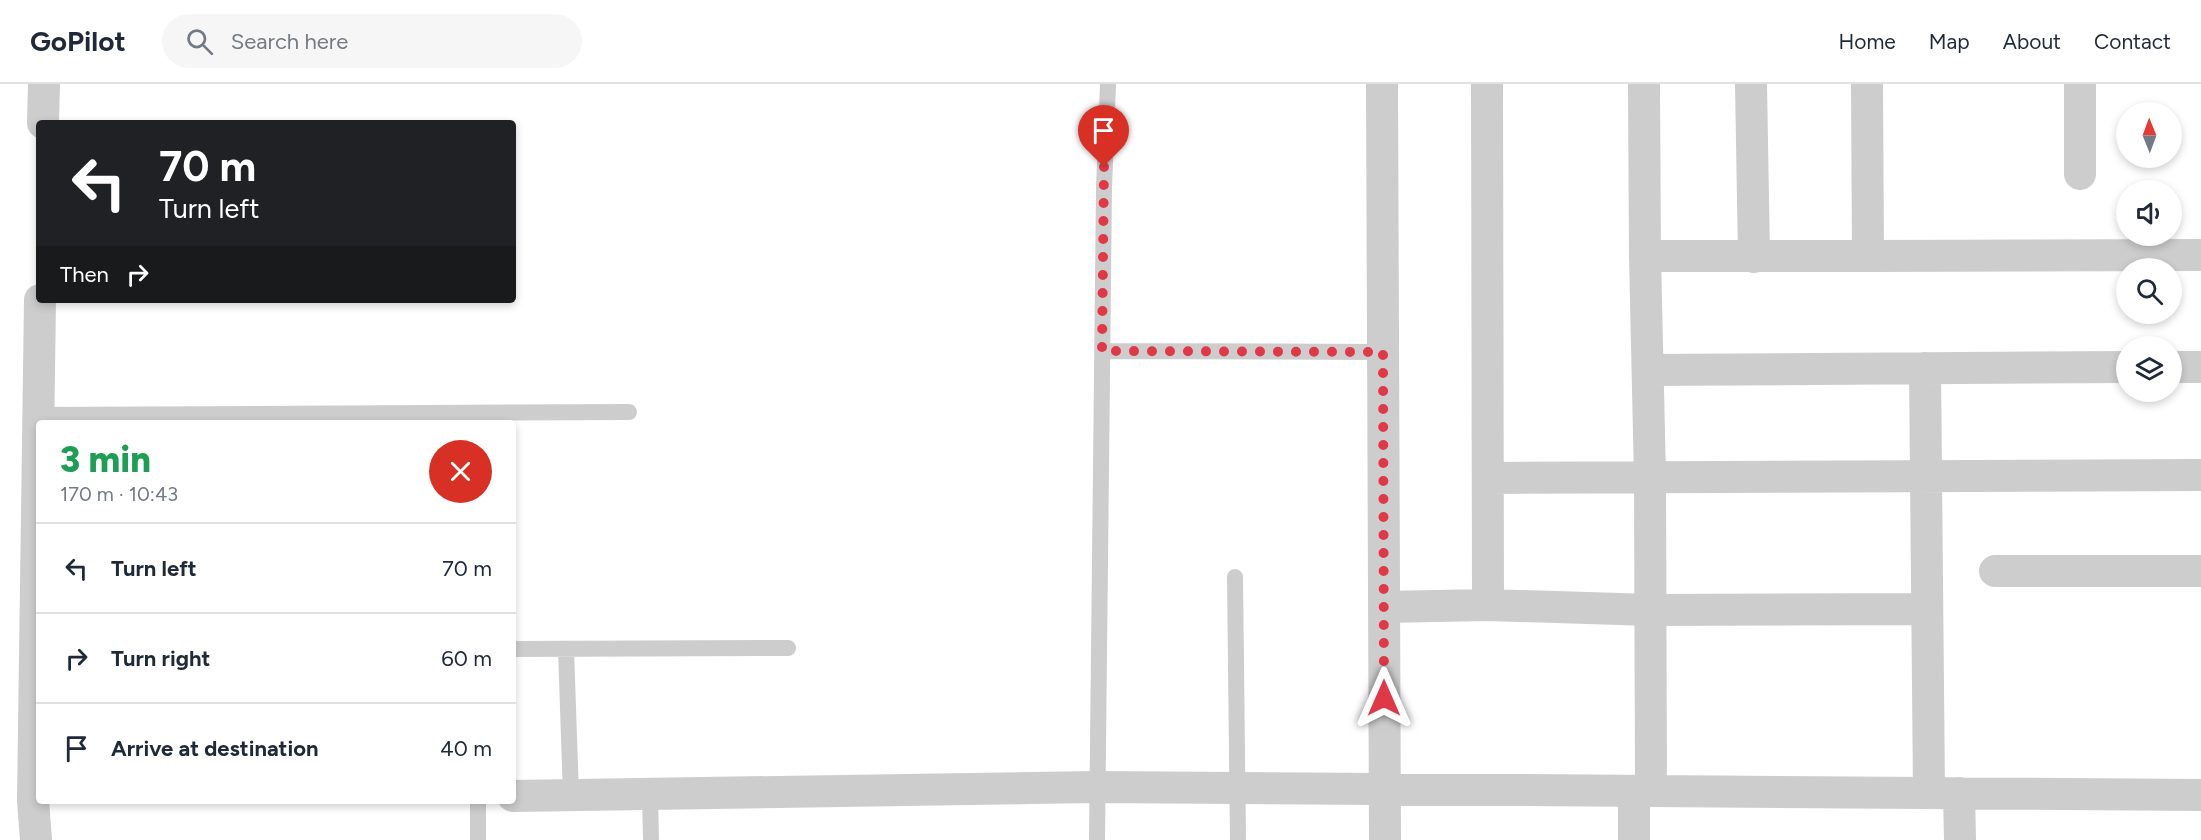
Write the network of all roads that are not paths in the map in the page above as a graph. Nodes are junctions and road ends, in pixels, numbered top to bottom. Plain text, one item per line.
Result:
1 (44, 84) edge
2 (1108, 84) edge
3 (1382, 84) edge
4 (1487, 84) edge
5 (1644, 84) edge
6 (1751, 84) edge
7 (1867, 84) edge
8 (2080, 84) edge
9 (43, 120) edge
10 (2080, 174) dead end
11 (2201, 255) edge
12 (1645, 256) junction
13 (1868, 256) junction
14 (1754, 257) junction
15 (40, 303) edge
16 (1102, 351) junction
17 (1383, 352) junction
18 (2116, 367) edge
19 (2182, 367) edge
20 (2201, 367) edge
21 (1925, 369) junction
22 (1648, 370) junction
23 (629, 412) dead end
24 (39, 415) junction
25 (39, 420) edge
26 (2201, 475) edge
27 (1925, 476) junction
28 (1650, 477) junction
29 (1488, 478) junction
30 (1995, 571) dead end
31 (2201, 571) edge
32 (1235, 578) dead end
33 (1488, 605) junction
34 (1384, 607) junction
35 (1927, 609) junction
36 (1651, 610) junction
37 (788, 648) dead end
38 (516, 649) edge
39 (566, 649) junction
40 (1096, 787) junction
41 (1236, 788) junction
42 (1384, 789) junction
43 (1643, 791) junction
44 (1944, 793) junction
45 (650, 794) junction
46 (2201, 795) edge
47 (516, 796) edge
48 (571, 796) junction
49 (36, 800) edge
50 (478, 804) edge
51 (36, 840) edge
52 (478, 840) edge
53 (651, 840) edge
54 (1097, 840) edge
55 (1238, 840) edge
56 (1385, 840) edge
57 (1634, 840) edge
58 (1959, 840) edge

1 - 9 street
2 - 16 lane
3 - 17 street
4 - 29 street
5 - 12 street
6 - 14 street
7 - 13 street
8 - 10 street
11 - 13 street
12 - 14 street
12 - 22 street
13 - 14 street
15 - 24 street
16 - 17 lane
16 - 40 lane
17 - 34 street
18 - 21 street
19 - 20 street
21 - 22 street
21 - 27 street
22 - 28 street
23 - 24 lane
24 - 25 street
26 - 27 street
27 - 28 street
27 - 35 street
28 - 29 street
28 - 36 street
29 - 33 street
30 - 31 street
32 - 41 lane
33 - 34 street
33 - 36 street
34 - 42 street
35 - 36 street
35 - 44 street
36 - 43 street
37 - 39 lane
38 - 39 lane
39 - 48 lane
40 - 41 street
40 - 45 street
40 - 54 lane
41 - 42 street
41 - 55 lane
42 - 43 street
42 - 56 street
43 - 44 street
43 - 57 street
44 - 46 street
44 - 58 street
45 - 48 street
45 - 53 lane
47 - 48 street
49 - 51 street
50 - 52 lane

